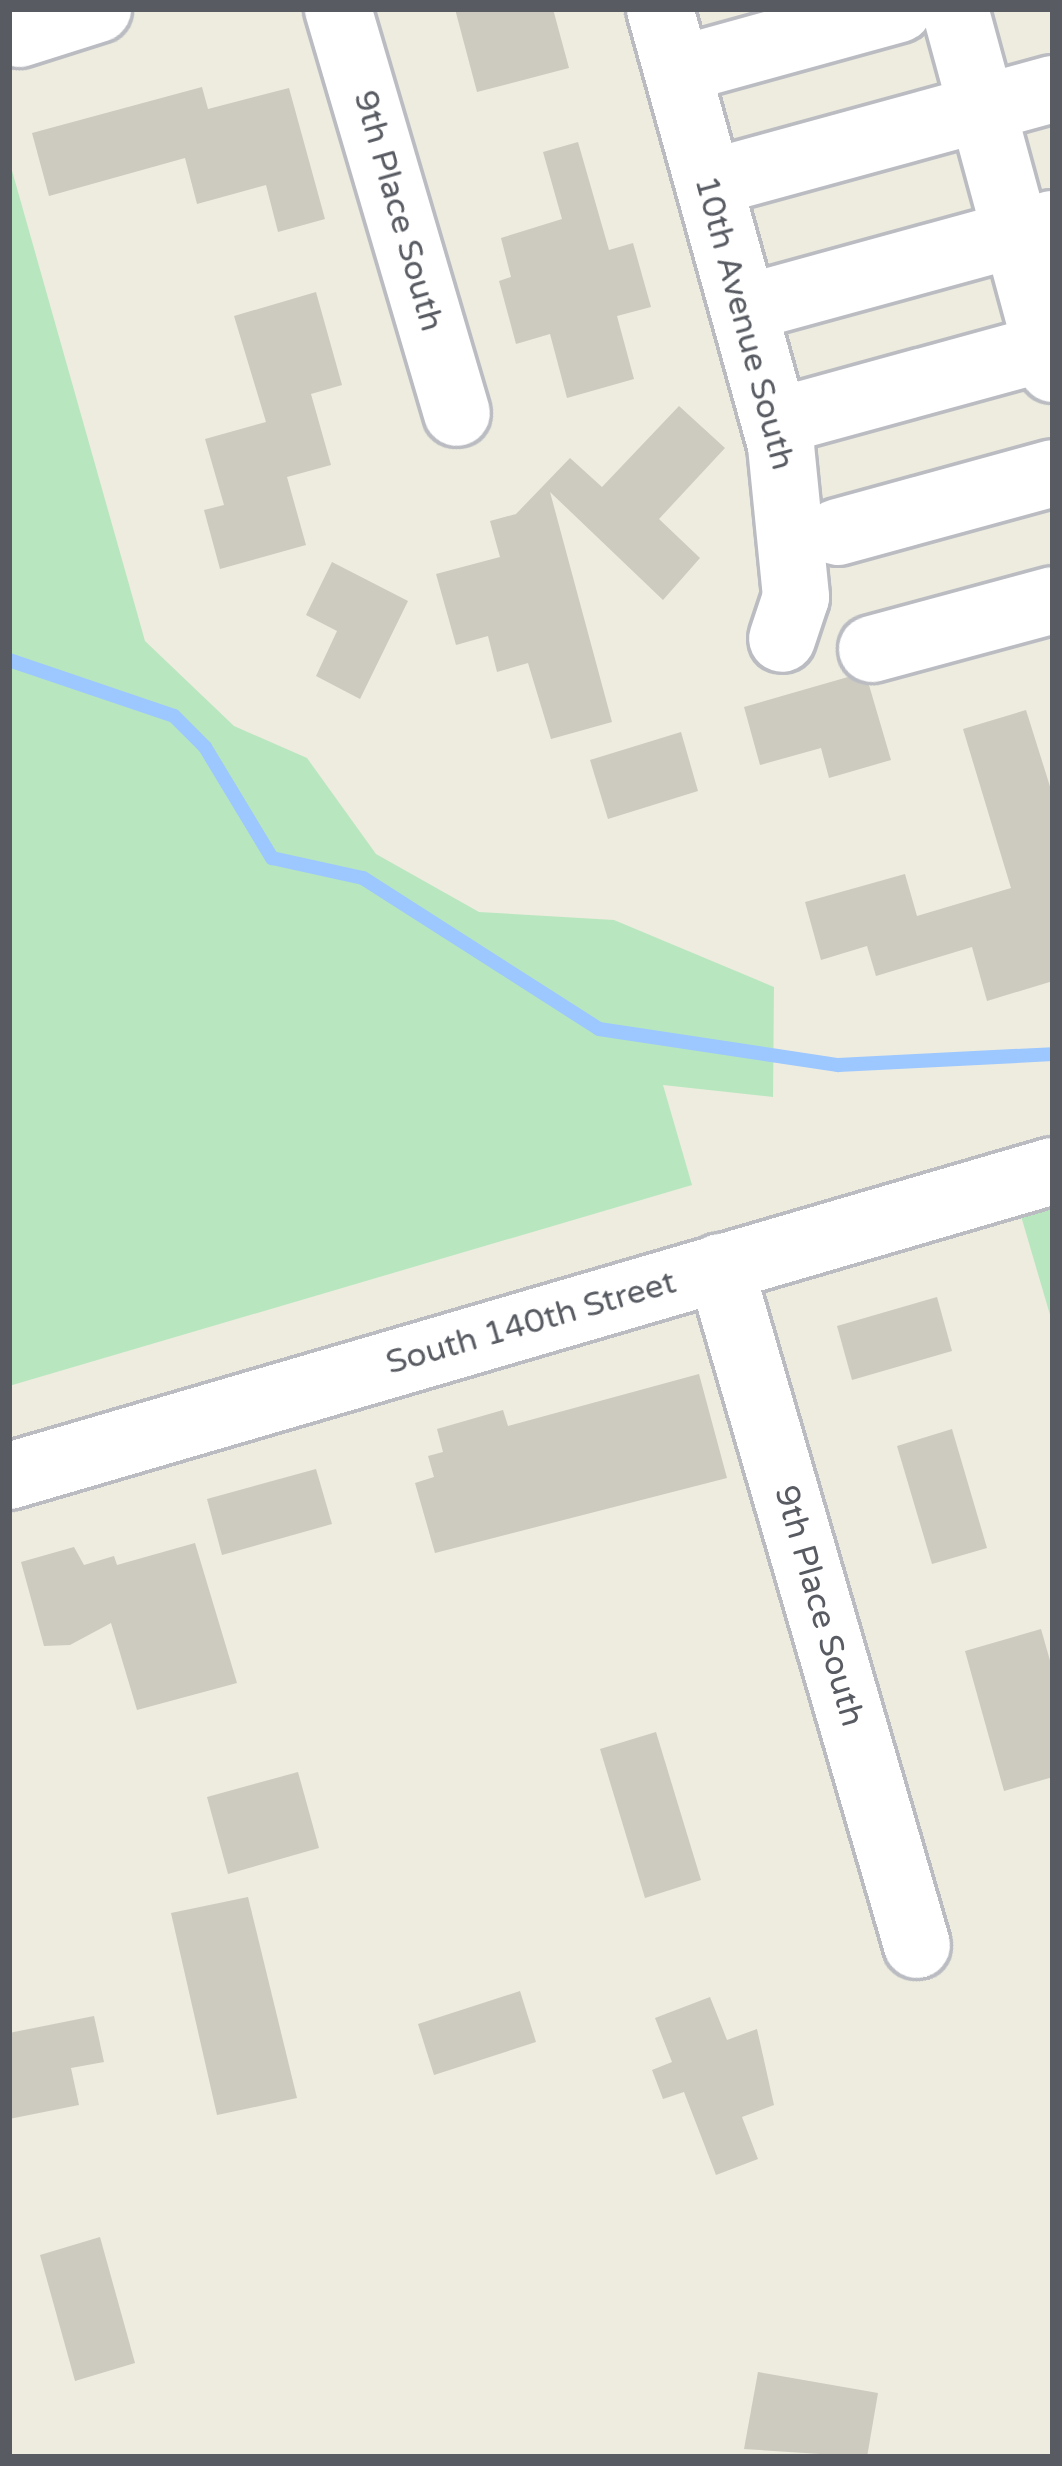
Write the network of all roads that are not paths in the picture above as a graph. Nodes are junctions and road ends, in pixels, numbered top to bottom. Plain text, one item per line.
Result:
1 (98, 9) edge
2 (338, 9) edge
3 (660, 9) edge
4 (899, 9) edge
5 (955, 9) edge
6 (19, 34) dead end
7 (703, 63) dead end
8 (1053, 89) edge
9 (982, 108) junction
10 (735, 176) dead end
11 (1035, 229) edge
12 (771, 301) dead end
13 (1051, 354) edge
14 (457, 413) dead end
15 (804, 414) dead end
16 (1053, 473) edge
17 (838, 532) dead end
18 (1053, 600) edge
19 (782, 638) dead end
20 (872, 649) dead end
21 (1053, 1171) edge
22 (720, 1267) junction
23 (9, 1476) edge
24 (917, 1945) dead end

1 - 6 street
2 - 14 street, 9th Place South
3 - 19 street, 10th Avenue South
4 - 7 street
5 - 9 street
8 - 9 street
9 - 10 street
9 - 11 street
11 - 12 street
11 - 13 street
13 - 15 street
16 - 17 street
18 - 20 street
21 - 22 street, South 140th Street
22 - 23 street, South 140th Street
22 - 24 street, 9th Place South

